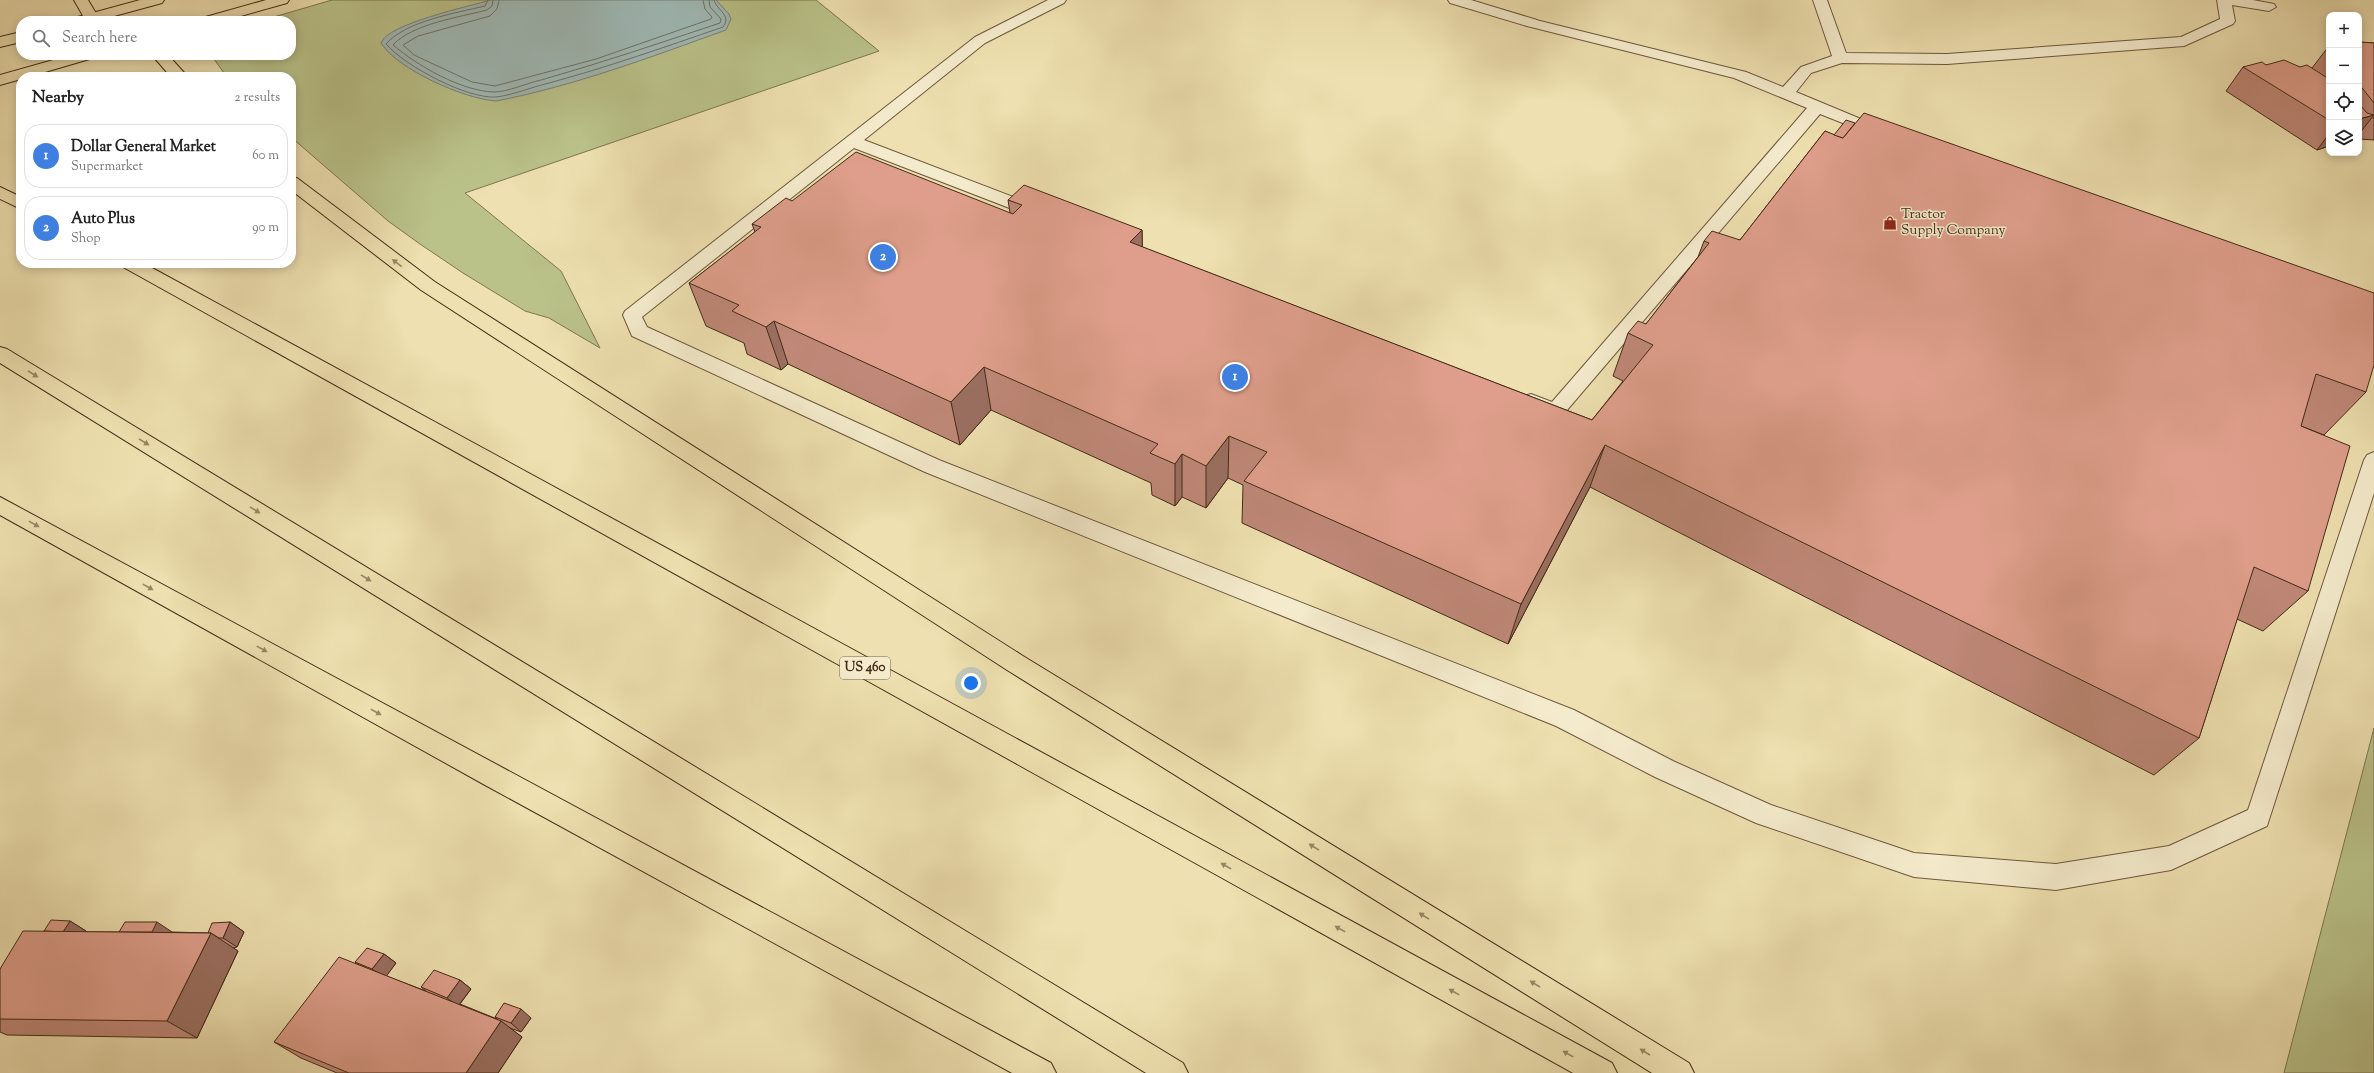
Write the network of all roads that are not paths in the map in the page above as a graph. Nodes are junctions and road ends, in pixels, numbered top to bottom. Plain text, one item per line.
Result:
1 (80, 0) edge
2 (158, 0) edge
3 (282, 0) edge
4 (1059, 0) edge
5 (1455, 0) edge
6 (1820, 0) edge
7 (2225, 0) edge
8 (2269, 6) dead end
9 (87, 16) edge
10 (103, 16) edge
11 (225, 16) edge
12 (16, 38) edge
13 (0, 42) edge
14 (1840, 58) junction
15 (70, 60) edge
16 (165, 60) edge
17 (28, 72) edge
18 (175, 72) edge
19 (16, 75) edge
20 (0, 80) edge
21 (1786, 94) junction
22 (1817, 107) junction
23 (1896, 138) edge
24 (852, 141) junction
25 (296, 186) edge
26 (0, 192) edge
27 (16, 201) edge
28 (1052, 218) edge
29 (138, 268) edge
30 (0, 354) edge
31 (1518, 396) edge
32 (2374, 460) edge
33 (0, 505) edge
34 (1041, 1073) edge
35 (1173, 1073) edge
36 (1602, 1073) edge
37 (1679, 1073) edge

1 - 9 main road
2 - 10 main road
3 - 11 main road
4 - 24 street
5 - 21 street
6 - 14 street
7 - 8 street
7 - 14 street
12 - 13 main road
14 - 21 street
15 - 17 main road
16 - 18 main road
19 - 20 main road
21 - 22 street
22 - 23 street
22 - 31 street
24 - 28 street
24 - 32 street
37 -> 25 main road
26 - 27 main road
36 -> 29 main road, US 460
30 -> 35 main road
33 -> 34 main road

